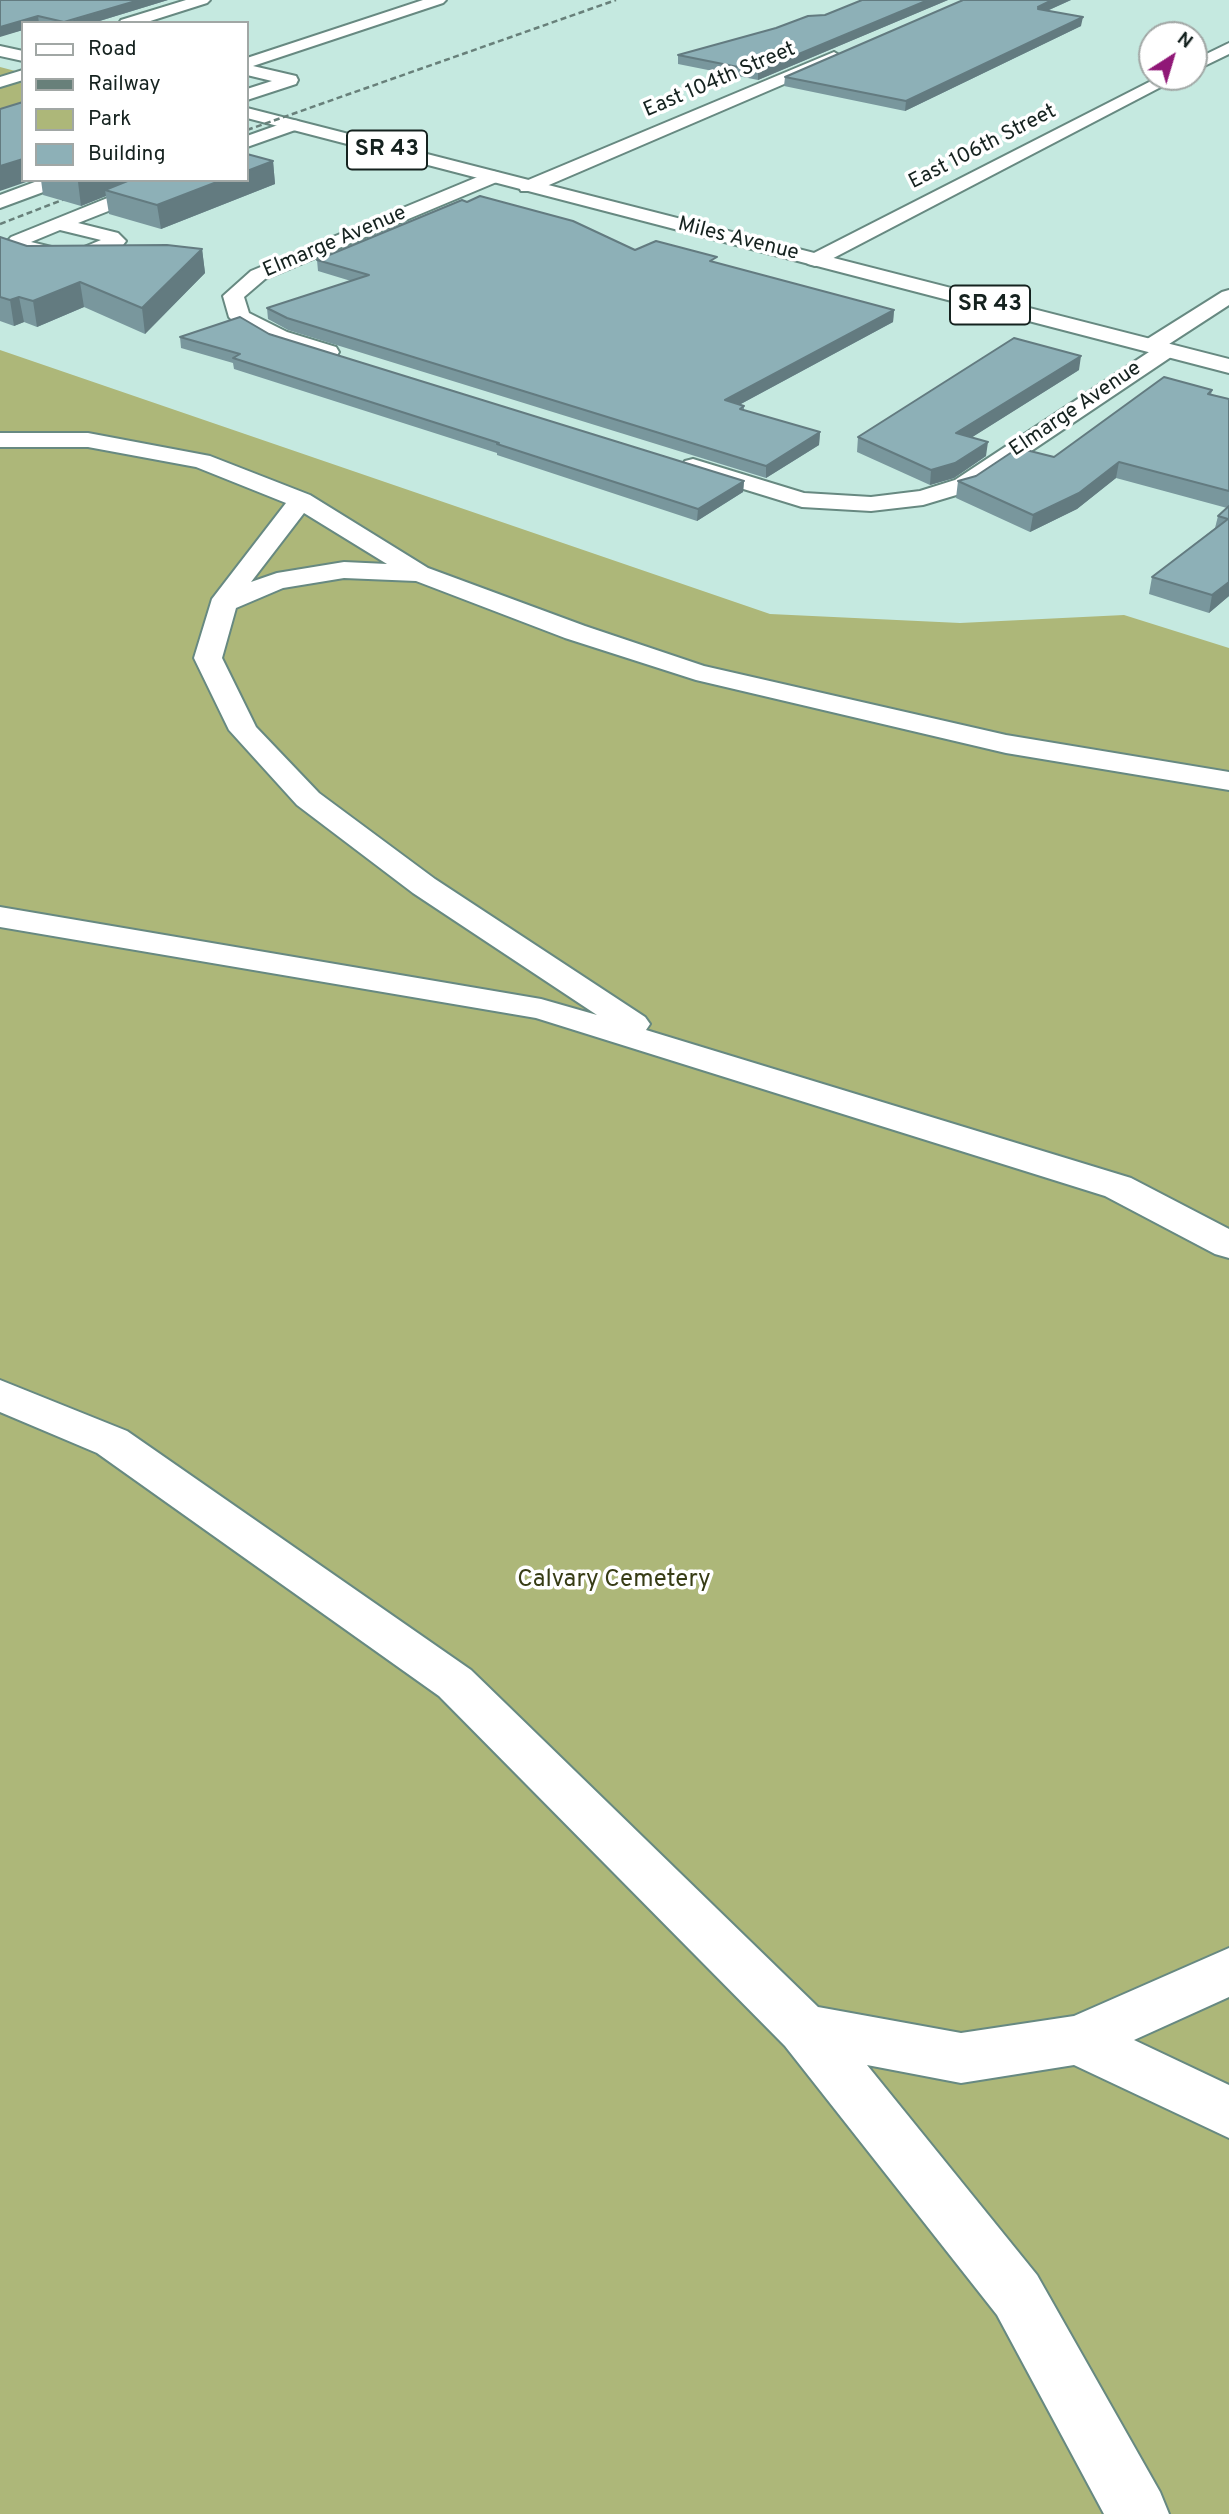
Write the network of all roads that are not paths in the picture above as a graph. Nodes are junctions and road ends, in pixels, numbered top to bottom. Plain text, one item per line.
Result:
1 (202, 0) edge
2 (438, 0) edge
3 (134, 21) edge
4 (854, 48) edge
5 (1229, 48) edge
6 (1208, 59) edge
7 (248, 64) edge
8 (248, 69) edge
9 (21, 76) edge
10 (0, 82) edge
11 (1145, 91) edge
12 (248, 95) edge
13 (248, 113) edge
14 (292, 125) junction
15 (248, 142) edge
16 (492, 177) junction
17 (53, 182) edge
18 (165, 182) edge
19 (528, 187) junction
20 (0, 202) edge
21 (59, 224) dead end
22 (815, 260) junction
23 (1229, 296) edge
24 (1159, 348) junction
25 (344, 357) edge
26 (1229, 366) edge
27 (0, 440) edge
28 (671, 459) edge
29 (301, 499) junction
30 (419, 573) junction
31 (225, 603) junction
32 (1229, 781) edge
33 (0, 917) edge
34 (677, 1051) junction
35 (1229, 1245) edge
36 (0, 1395) edge
37 (1229, 1972) edge
38 (804, 2029) junction
39 (1077, 2040) junction
40 (1229, 2112) edge
41 (1138, 2514) edge

1 - 3 street
2 - 7 street
4 - 19 street, East 104th Street
5 - 6 street
8 - 12 street
9 - 10 street
11 - 22 street, East 106th Street
13 - 14 street, Miles Avenue / SR 43
14 - 15 street
14 - 16 street, Miles Avenue / SR 43
16 - 19 street, Miles Avenue / SR 43
16 - 25 street, Elmarge Avenue
17 - 20 street
18 - 21 street
19 - 22 street, Miles Avenue / SR 43
22 - 24 street, Miles Avenue / SR 43
23 - 24 street, Elmarge Avenue
24 - 26 street, Miles Avenue / SR 43
24 - 28 street, Elmarge Avenue
27 - 29 street
29 - 30 street
29 - 31 street
30 - 31 street
30 - 32 street
31 - 34 street
33 - 34 street
34 - 35 street
36 - 38 street
37 - 39 street
38 - 39 street
38 - 41 street
39 - 40 street

